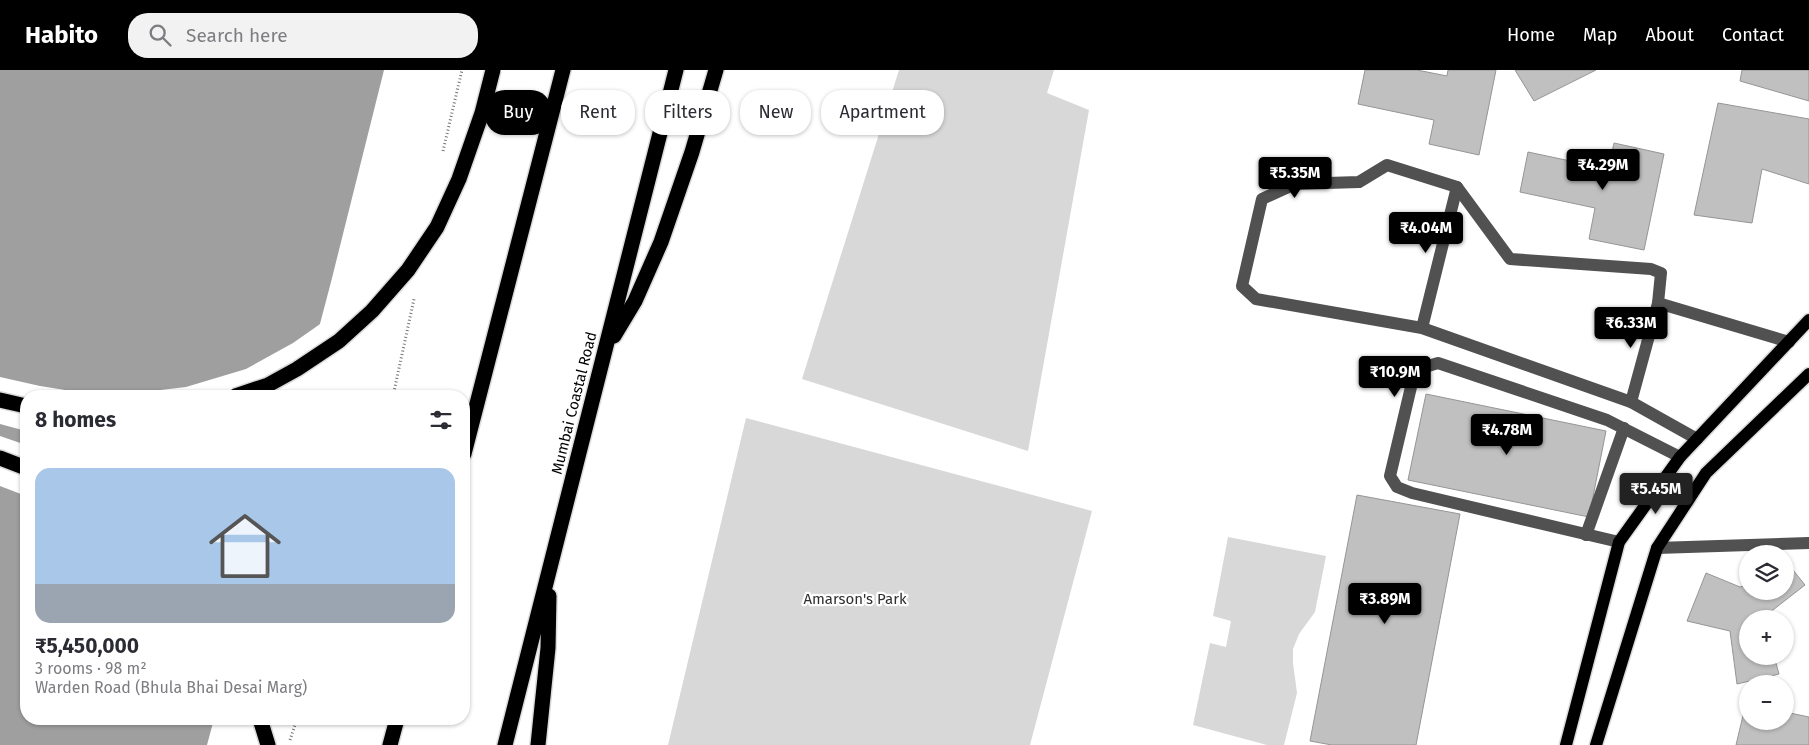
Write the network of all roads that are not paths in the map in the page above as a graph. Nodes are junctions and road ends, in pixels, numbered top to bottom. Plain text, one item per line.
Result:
1 (493, 70) edge
2 (563, 70) edge
3 (676, 70) edge
4 (716, 70) edge
5 (1457, 187) junction
6 (1658, 303) junction
7 (1809, 320) edge
8 (1422, 328) junction
9 (1805, 334) edge
10 (1789, 342) junction
11 (605, 350) junction
12 (1809, 374) edge
13 (253, 390) edge
14 (0, 400) edge
15 (1631, 402) junction
16 (20, 405) edge
17 (1624, 428) junction
18 (470, 431) edge
19 (1697, 439) junction
20 (1680, 457) junction
21 (0, 458) edge
22 (20, 466) edge
23 (1586, 535) junction
24 (1619, 542) junction
25 (1809, 543) edge
26 (1657, 548) junction
27 (549, 572) junction
28 (262, 725) edge
29 (395, 725) edge
30 (268, 745) edge
31 (390, 745) edge
32 (505, 745) edge
33 (538, 745) edge
34 (1566, 745) edge
35 (1596, 745) edge

1 - 13 highway, bridge
2 - 18 highway
3 - 11 highway, Mumbai Coastal Road
4 - 11 highway
5 - 6 street
5 - 8 street
5 - 8 street
6 - 10 street
6 - 15 street
7 - 9 main road
8 - 15 street
9 - 10 main road
10 - 19 main road
11 - 27 highway, Mumbai Coastal Road
12 - 26 main road
14 - 16 highway
15 - 19 street
17 - 20 street
17 - 23 street
17 - 23 street
19 - 20 main road
20 - 24 main road
21 - 22 highway
23 - 24 street
24 - 34 main road
25 - 26 street
26 - 35 main road
27 - 32 highway, Mumbai Coastal Road
27 - 33 highway
28 - 30 highway
29 - 31 highway

